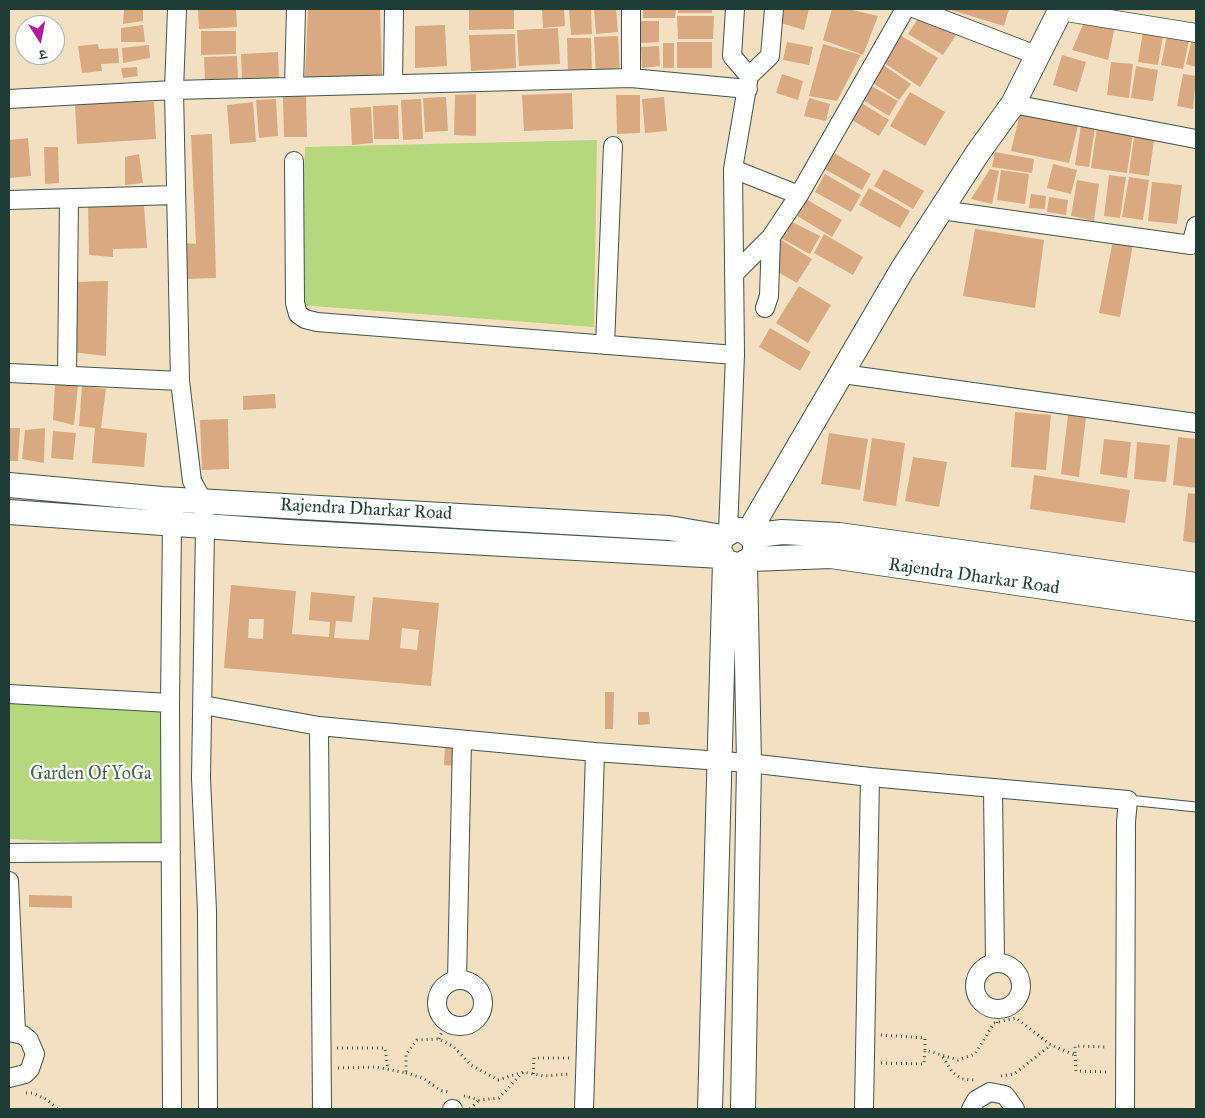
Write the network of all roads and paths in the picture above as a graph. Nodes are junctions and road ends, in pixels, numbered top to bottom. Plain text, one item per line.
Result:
1 (178, 9) edge
2 (296, 9) edge
3 (394, 9) edge
4 (631, 9) edge
5 (735, 9) edge
6 (774, 9) edge
7 (905, 9) edge
8 (916, 9) edge
9 (1061, 10) edge
10 (1196, 33) edge
11 (1036, 55) junction
12 (631, 78) junction
13 (748, 82) junction
14 (393, 84) junction
15 (294, 87) junction
16 (174, 90) junction
17 (9, 99) edge
18 (1013, 104) junction
19 (1196, 139) edge
20 (613, 146) dead end
21 (294, 161) dead end
22 (733, 169) junction
23 (175, 195) junction
24 (799, 195) junction
25 (69, 198) junction
26 (9, 200) edge
27 (941, 210) junction
28 (1196, 226) edge
29 (771, 237) junction
30 (735, 273) junction
31 (766, 308) dead end
32 (606, 345) junction
33 (735, 355) junction
34 (9, 372) edge
35 (843, 374) junction
36 (68, 376) junction
37 (180, 381) junction
38 (1196, 423) edge
39 (9, 485) edge
40 (198, 491) junction
41 (177, 499) junction
42 (9, 512) edge
43 (172, 523) junction
44 (205, 526) junction
45 (736, 547) junction
46 (1196, 585) edge
47 (1196, 609) edge
48 (9, 694) edge
49 (170, 703) junction
50 (203, 705) junction
51 (319, 726) junction
52 (462, 740) junction
53 (595, 752) junction
54 (721, 761) junction
55 (749, 763) junction
56 (870, 776) junction
57 (994, 788) junction
58 (1128, 800) junction
59 (1196, 807) edge
60 (171, 852) junction
61 (9, 853) edge
62 (9, 881) edge
63 (995, 963) junction
64 (457, 980) junction
65 (997, 1016) junction
66 (446, 1021) junction
67 (12, 1032) edge
68 (866, 1034) junction
69 (439, 1040) junction
70 (1051, 1045) junction
71 (322, 1048) junction
72 (1124, 1048) junction
73 (925, 1050) junction
74 (1075, 1055) junction
75 (943, 1056) junction
76 (865, 1063) junction
77 (585, 1065) junction
78 (322, 1068) junction
79 (388, 1069) junction
80 (523, 1072) junction
81 (406, 1073) junction
82 (1124, 1073) junction
83 (533, 1074) junction
84 (994, 1077) dead end
85 (9, 1078) edge
86 (984, 1078) dead end
87 (22, 1093) dead end
88 (479, 1100) junction
89 (453, 1102) edge
90 (58, 1109) edge
91 (172, 1109) edge
92 (208, 1109) edge
93 (322, 1109) edge
94 (470, 1109) edge
95 (584, 1109) edge
96 (710, 1109) edge
97 (743, 1109) edge
98 (864, 1109) edge
99 (971, 1109) edge
100 (1016, 1109) edge
101 (1125, 1109) edge

1 - 16 street
2 - 15 street
3 - 14 street
4 - 12 street
5 - 13 street
6 - 13 street
7 - 24 street
8 - 11 street
9 - 10 street
9 - 11 main road
11 - 18 main road
12 - 13 street
12 - 14 street
13 - 22 street
14 - 15 street
15 - 16 street
16 - 17 street
16 - 23 street
18 - 19 street
18 - 27 main road
20 - 32 street
21 - 32 street
22 - 24 street
22 - 30 street
23 - 25 street
23 - 37 street
24 - 29 street
25 - 26 street
25 - 36 street
27 - 28 street
27 - 35 main road
29 - 30 street
29 - 31 street
30 - 33 street
32 - 33 street
33 - 45 street
34 - 36 street
35 - 38 street
35 - 45 main road
36 - 37 street
37 - 40 street
39 - 41 main road, Rajendra Dharkar Road
40 - 41 main road, Rajendra Dharkar Road
40 - 44 street
40 - 45 main road, Rajendra Dharkar Road
41 - 43 street
42 - 43 main road, Rajendra Dharkar Road
43 - 44 main road, Rajendra Dharkar Road
43 - 49 street
44 - 45 main road, Rajendra Dharkar Road
44 - 50 street
45 - 46 main road, Rajendra Dharkar Road
45 - 47 main road, Rajendra Dharkar Road
45 - 54 main road
45 - 55 main road
48 - 49 street
49 - 60 street
50 - 51 street
50 - 92 street
51 - 52 street
51 - 71 street
52 - 53 street
52 - 64 street
53 - 54 street
53 - 77 street
54 - 55 street
54 - 96 main road
55 - 56 street
55 - 97 main road
56 - 57 street
56 - 68 street
57 - 58 street
57 - 63 street
58 - 59 lane
58 - 72 street
60 - 61 street
60 - 91 street
62 - 67 street
63 - 65 street
63 - 65 street
64 - 66 street
64 - 66 street
65 - 70 path
65 - 75 path
66 - 69 path
67 - 85 street
68 - 73 path
68 - 76 street
69 - 80 path
69 - 81 path
70 - 74 path
70 - 84 path
71 - 78 street
71 - 79 path
72 - 74 path
72 - 82 street
73 - 75 path
73 - 76 path
74 - 82 path
75 - 86 path
76 - 98 street
77 - 83 path
77 - 83 path
77 - 95 street
78 - 79 path
78 - 93 street
79 - 81 path
80 - 83 path
80 - 88 path
81 - 89 path
82 - 101 street
87 - 90 path
88 - 89 path
88 - 94 path
99 - 100 street

